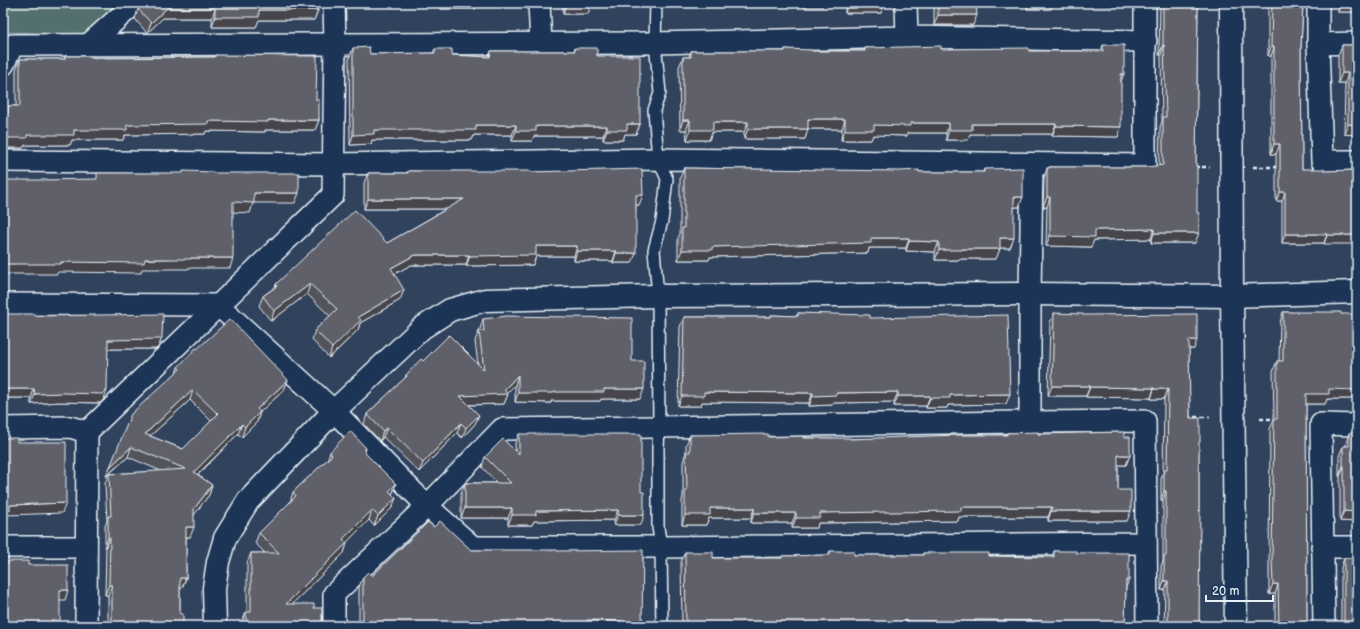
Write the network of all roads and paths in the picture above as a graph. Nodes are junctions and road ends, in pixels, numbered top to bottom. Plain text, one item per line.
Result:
1 (135, 3) edge
2 (334, 3) edge
3 (539, 3) edge
4 (656, 3) edge
5 (906, 3) edge
6 (1145, 3) edge
7 (1231, 3) edge
8 (1318, 3) edge
9 (906, 37) junction
10 (1146, 42) junction
11 (655, 43) junction
12 (1357, 43) edge
13 (90, 44) junction
14 (335, 44) junction
15 (541, 44) junction
16 (1318, 44) junction
17 (3, 65) edge
18 (658, 159) junction
19 (3, 161) edge
20 (1357, 161) edge
21 (334, 164) junction
22 (1032, 164) junction
23 (1212, 167) dead end
24 (1252, 167) dead end
25 (1283, 167) edge
26 (1188, 168) edge
27 (1357, 292) edge
28 (1030, 294) junction
29 (658, 296) junction
30 (1232, 296) junction
31 (3, 304) edge
32 (218, 304) junction
33 (334, 411) junction
34 (1210, 417) dead end
35 (1179, 418) edge
36 (1260, 419) dead end
37 (1282, 419) edge
38 (1030, 422) junction
39 (1357, 425) edge
40 (659, 427) junction
41 (3, 428) edge
42 (87, 432) junction
43 (427, 506) junction
44 (1146, 543) junction
45 (1357, 546) edge
46 (3, 547) edge
47 (86, 547) junction
48 (661, 547) junction
49 (1322, 547) junction
50 (86, 626) edge
51 (215, 626) edge
52 (334, 626) edge
53 (662, 626) edge
54 (1147, 626) edge
55 (1236, 626) edge
56 (1324, 626) edge

1 - 13 street
2 - 14 street
3 - 15 street
4 - 11 lane
5 - 9 street
6 - 10 street
7 - 30 street
8 - 16 street
9 - 10 street
9 - 11 street
10 - 22 street
11 - 15 street
11 - 18 lane
12 - 16 street
13 - 14 street
13 - 17 street
14 - 15 street
14 - 21 street
16 - 20 street
18 - 21 street
18 - 22 street
18 - 29 lane
19 - 21 street
21 - 32 street
22 - 28 street
23 - 26 path
24 - 25 path
27 - 30 street
28 - 29 street
28 - 30 street
28 - 38 street
29 - 33 street
29 - 40 lane
30 - 55 street
31 - 32 street
32 - 33 street
32 - 42 street
33 - 43 street
33 - 51 street
34 - 35 path
36 - 37 path
38 - 40 street
38 - 44 street
39 - 49 street
40 - 43 street
40 - 48 lane
41 - 42 street
42 - 47 street
43 - 48 street
43 - 52 street
44 - 48 street
44 - 54 street
45 - 49 street
46 - 47 street
47 - 50 street
48 - 53 lane
49 - 56 street

